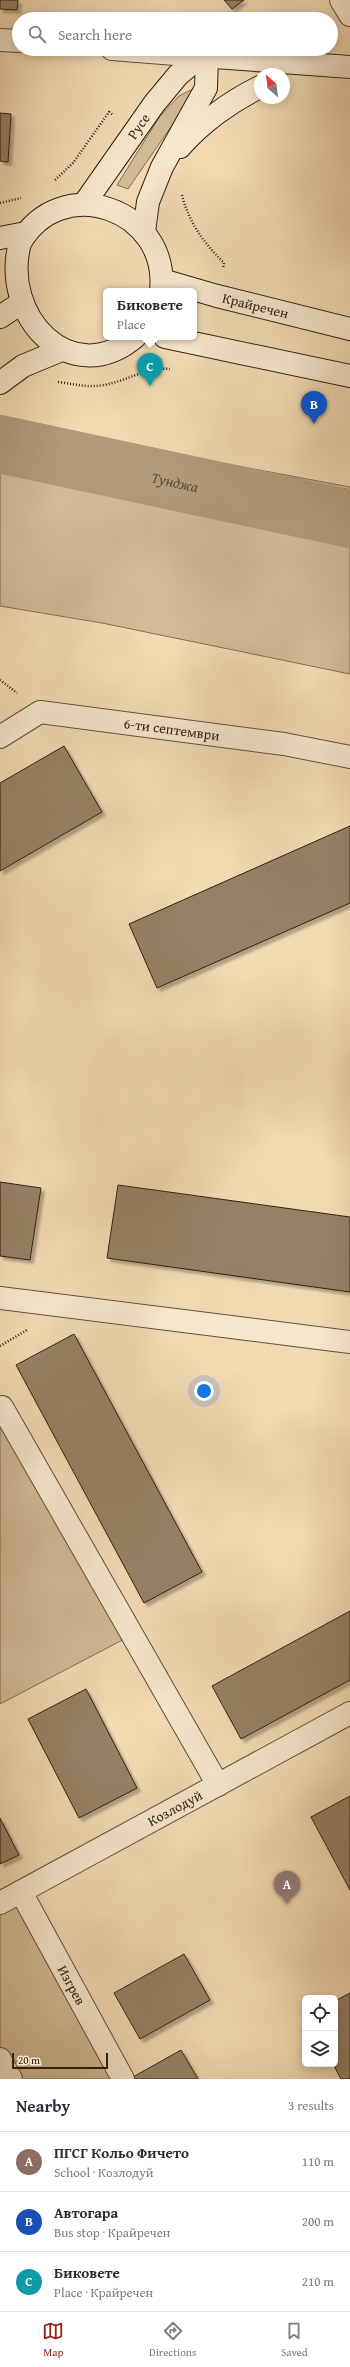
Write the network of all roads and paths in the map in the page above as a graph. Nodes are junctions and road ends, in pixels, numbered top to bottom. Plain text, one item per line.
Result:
1 (341, 0) edge
2 (350, 16) edge
3 (0, 40) edge
4 (12, 41) edge
5 (204, 56) junction
6 (314, 64) junction
7 (350, 67) edge
8 (290, 74) edge
9 (254, 90) edge
10 (109, 112) dead end
11 (162, 167) junction
12 (54, 181) dead end
13 (182, 190) dead end
14 (27, 196) dead end
15 (0, 203) edge
16 (84, 204) junction
17 (144, 232) junction
18 (26, 234) junction
19 (0, 238) edge
20 (224, 263) dead end
21 (161, 286) edge
22 (172, 288) edge
23 (197, 292) edge
24 (7, 305) edge
25 (350, 328) edge
26 (130, 340) edge
27 (179, 340) edge
28 (59, 351) junction
29 (350, 376) edge
30 (0, 383) edge
31 (0, 737) edge
32 (350, 757) edge
33 (0, 1298) edge
34 (350, 1342) edge
35 (0, 1408) edge
36 (350, 1714) edge
37 (218, 1785) junction
38 (21, 1892) junction
39 (0, 1903) edge
40 (0, 2059) edge
41 (11, 2079) edge
42 (123, 2079) edge

1 - 2 street
3 - 4 street
5 - 6 street
5 - 11 street
5 - 16 street, Русе
6 - 7 street
6 - 8 street
9 - 11 street
10 - 12 path
11 - 17 street
13 - 20 path
14 - 15 path
16 - 17 street
16 - 18 street
17 - 21 street
18 - 19 street
18 - 24 street
21 - 22 street, Крайречен
23 - 25 street, Крайречен
24 - 28 street
26 - 28 street
27 - 29 street
28 - 30 street
31 - 32 street, 6-ти септември
33 - 34 street
35 - 37 street
36 - 37 street, Козлодуй
37 - 38 street, Козлодуй
38 - 39 street, Козлодуй
38 - 42 street, Изгрев
40 - 41 street

